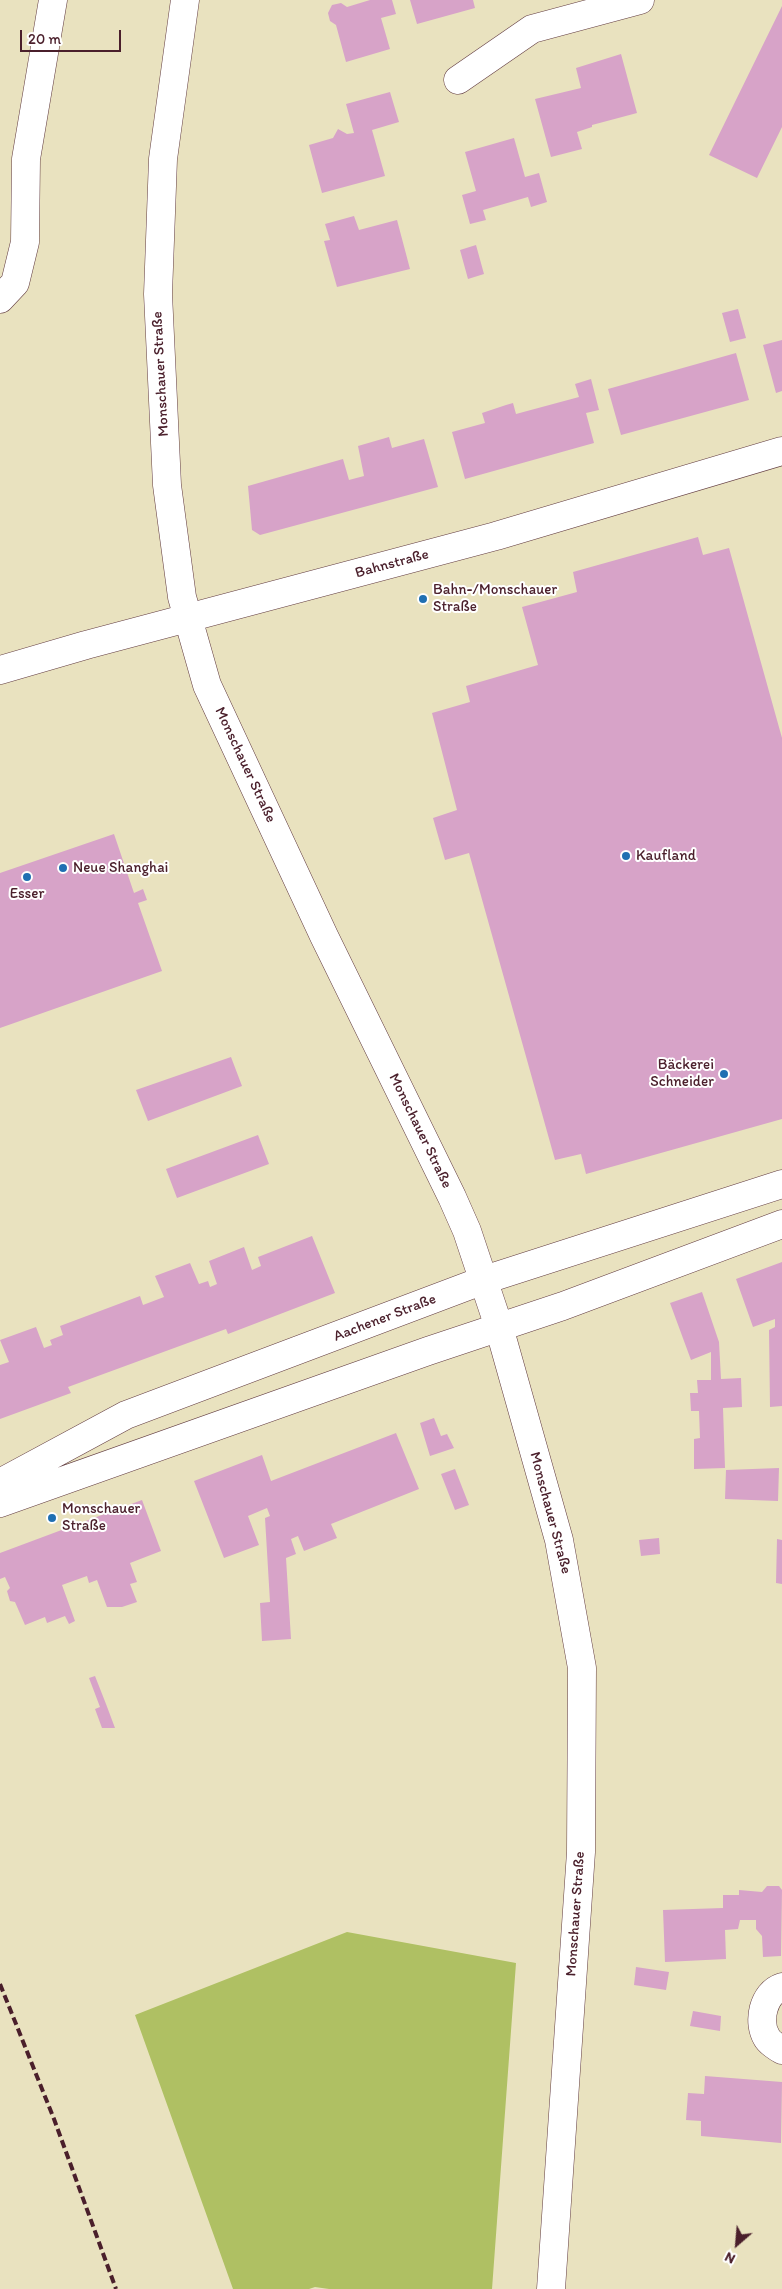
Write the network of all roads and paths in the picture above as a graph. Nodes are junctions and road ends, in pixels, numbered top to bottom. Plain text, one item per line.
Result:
1 (53, 0) edge
2 (185, 0) edge
3 (640, 0) edge
4 (458, 80) dead end
5 (0, 299) edge
6 (782, 451) edge
7 (187, 619) junction
8 (0, 670) edge
9 (782, 1184) edge
10 (782, 1224) edge
11 (484, 1280) junction
12 (499, 1327) junction
13 (0, 1483) edge
14 (0, 1503) edge
15 (782, 1987) edge
16 (782, 2050) edge
17 (551, 2289) edge

1 - 5 main road
2 - 7 main road, Monschauer Straße
3 - 4 main road
6 - 7 main road, Bahnstraße
7 - 8 main road, Bahnstraße
7 - 11 main road, Monschauer Straße
9 - 11 main road, Aachener Straße
10 - 12 main road
11 - 12 main road, Monschauer Straße
11 - 13 main road, Aachener Straße
12 - 14 main road
12 - 17 main road, Monschauer Straße
15 - 16 main road

